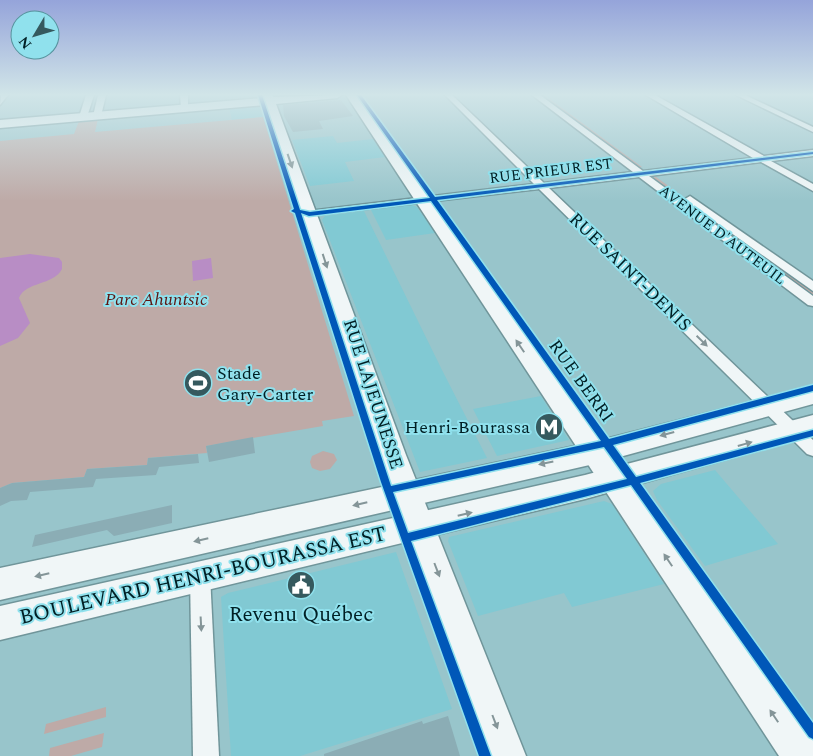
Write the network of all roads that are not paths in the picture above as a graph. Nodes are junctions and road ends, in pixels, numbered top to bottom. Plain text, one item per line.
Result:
1 (279, 130) edge
2 (375, 130) edge
3 (484, 130) edge
4 (582, 130) edge
5 (596, 130) edge
6 (711, 130) edge
7 (813, 154) edge
8 (763, 160) junction
9 (654, 172) junction
10 (640, 174) junction
11 (541, 186) junction
12 (813, 188) edge
13 (422, 200) junction
14 (309, 214) junction
15 (813, 287) edge
16 (813, 302) edge
17 (813, 395) edge
18 (769, 407) junction
19 (803, 428) edge
20 (813, 450) edge
21 (594, 453) junction
22 (612, 479) junction
23 (407, 493) junction
24 (420, 525) junction
25 (200, 575) junction
26 (0, 584) edge
27 (0, 623) edge
28 (206, 756) edge
29 (507, 756) edge
30 (801, 756) edge

1 -> 14 main road, RUE LAJEUNESSE
2 - 13 main road, RUE BERRI
3 - 11 street, RUE SAINT-DENIS
4 - 10 street, AVENUE D'AUTEUIL
5 - 9 street, AVENUE D'AUTEUIL
6 - 8 street
7 - 8 street, RUE PRIEUR EST
8 - 9 street, RUE PRIEUR EST
8 - 12 street
9 - 10 street, RUE PRIEUR EST
9 - 15 street, AVENUE D'AUTEUIL
10 - 11 street, RUE PRIEUR EST
10 - 16 street, AVENUE D'AUTEUIL
11 - 13 street, RUE PRIEUR EST
11 -> 18 street, RUE SAINT-DENIS
13 - 14 street, RUE PRIEUR EST
21 -> 13 main road, RUE BERRI
14 -> 23 main road, RUE LAJEUNESSE
17 - 18 main road, BOULEVARD HENRI-BOURASSA EST
18 - 19 street, RUE SAINT-DENIS
18 -> 21 main road, BOULEVARD HENRI-BOURASSA EST
19 - 20 street, RUE SAINT-DENIS
22 -> 19 main road, BOULEVARD HENRI-BOURASSA EST
21 - 22 main road, RUE BERRI
21 -> 23 main road, BOULEVARD HENRI-BOURASSA EST
24 -> 22 main road, BOULEVARD HENRI-BOURASSA EST
30 -> 22 main road, RUE BERRI
23 - 24 main road, RUE LAJEUNESSE
23 -> 26 main road, BOULEVARD HENRI-BOURASSA EST
24 - 25 main road, BOULEVARD HENRI-BOURASSA EST
24 -> 29 main road, RUE LAJEUNESSE
25 - 27 main road, BOULEVARD HENRI-BOURASSA EST
25 -> 28 street

